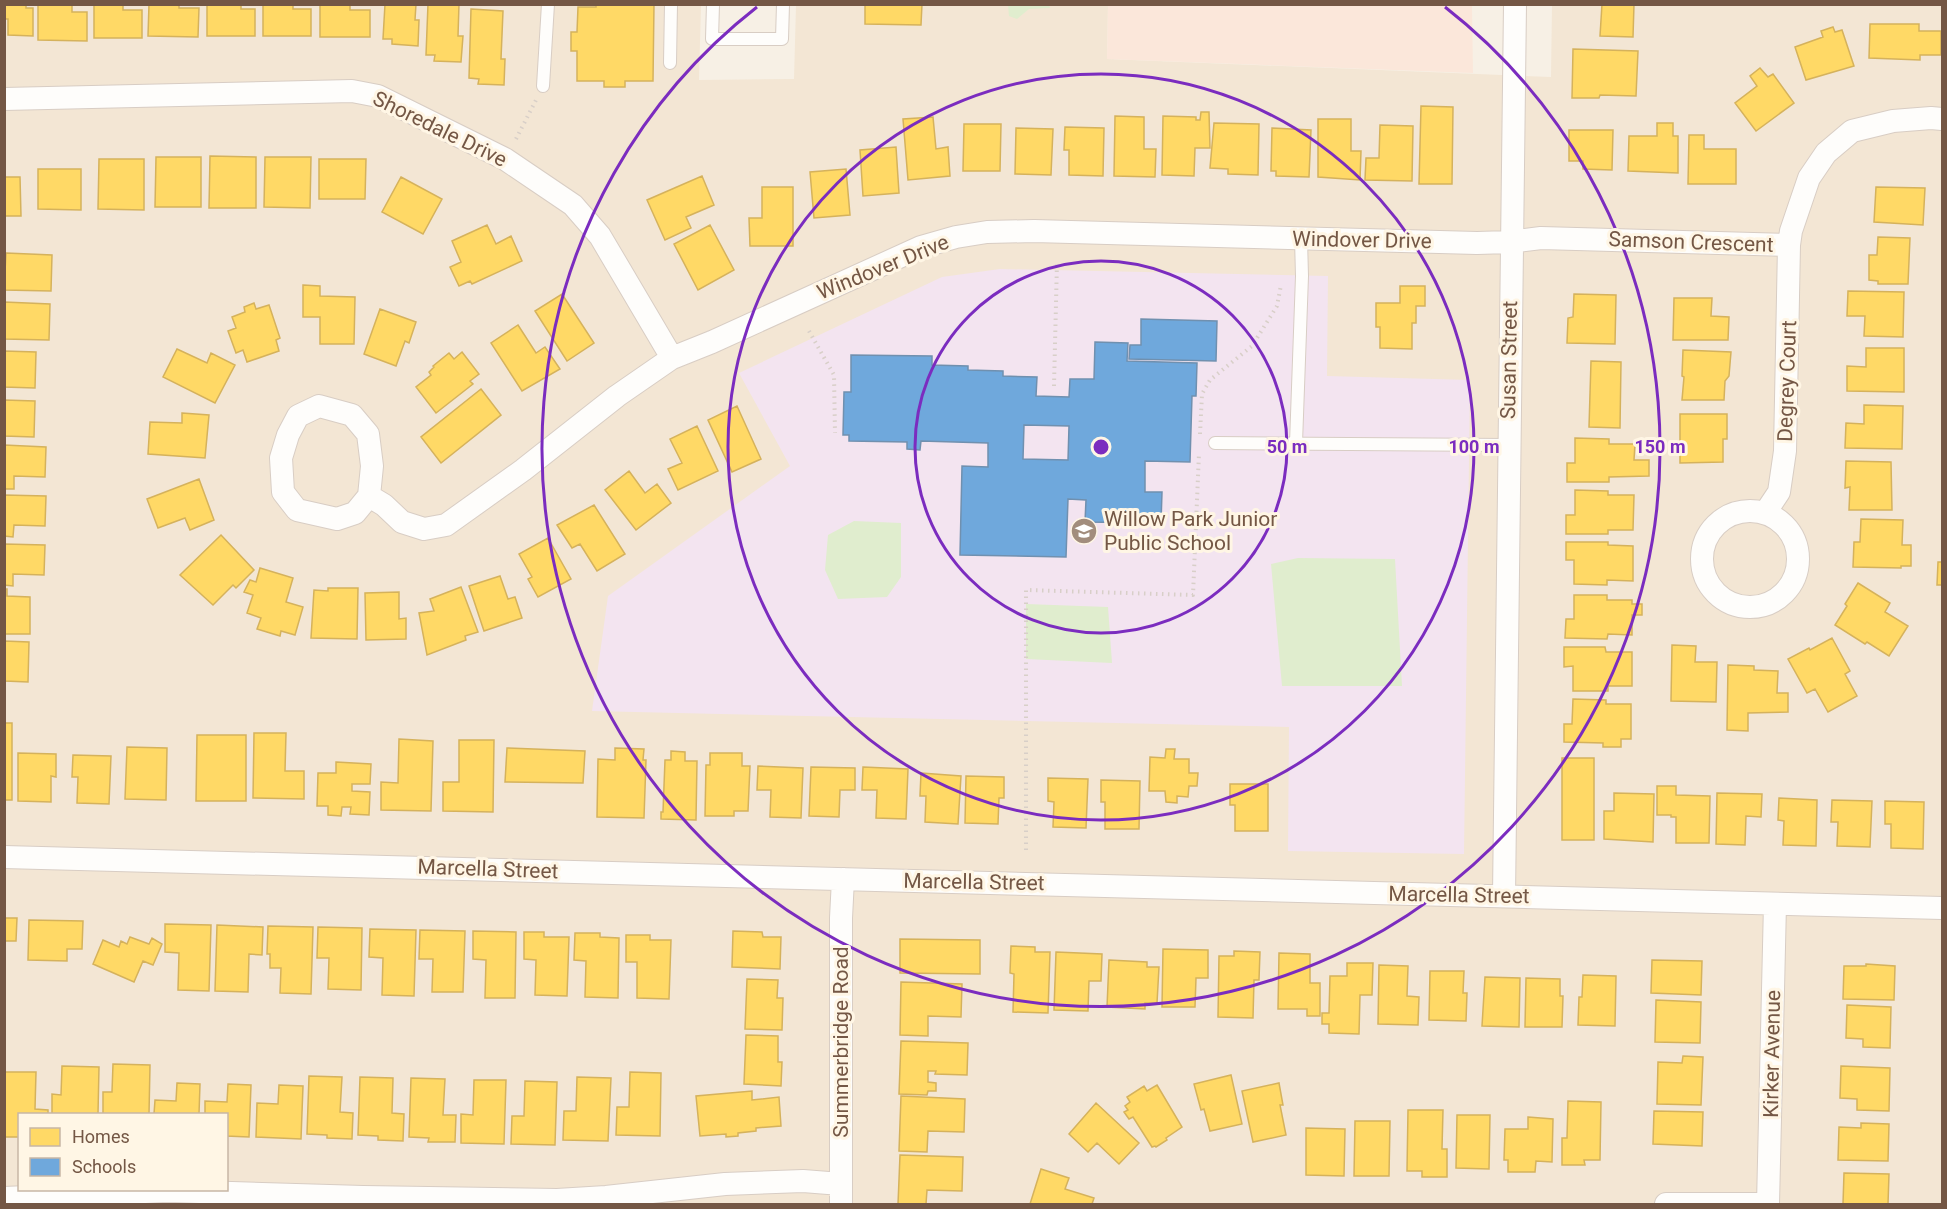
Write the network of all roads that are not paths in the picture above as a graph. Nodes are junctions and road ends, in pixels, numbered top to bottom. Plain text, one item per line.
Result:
1 (548, 4) edge
2 (671, 4) edge
3 (713, 4) edge
4 (783, 4) edge
5 (1515, 4) edge
6 (670, 63) dead end
7 (543, 86) road end
8 (4, 99) edge
9 (1942, 119) edge
10 (1301, 239) junction
11 (1510, 242) junction
12 (1789, 245) junction
13 (672, 358) junction
14 (1215, 443) dead end
15 (1296, 443) junction
16 (1508, 445) junction
17 (369, 496) junction
18 (1765, 513) junction
19 (4, 857) edge
20 (843, 879) junction
21 (1504, 896) junction
22 (1775, 904) junction
23 (1942, 908) edge
24 (841, 1194) edge
25 (4, 1198) edge
26 (1666, 1204) edge
27 (1768, 1204) edge

1 - 7 lane
2 - 6 lane
3 - 4 lane
5 - 11 street, Susan Street
8 - 13 street, Shoredale Drive
9 - 12 street, Samson Crescent
10 - 11 street, Windover Drive
10 - 13 street, Windover Drive
10 - 15 lane
11 - 12 street, Samson Crescent
11 - 16 street, Susan Street
12 - 18 street, Degrey Court
13 - 17 street, Windover Drive
14 - 15 lane
15 - 16 lane
16 - 21 street, Susan Street
17 - 17 street
18 - 18 street
19 - 20 street, Marcella Street
20 - 21 street, Marcella Street
20 - 24 street, Summerbridge Road
21 - 22 street, Marcella Street
22 - 23 street, Marcella Street
22 - 27 street, Kirker Avenue
24 - 25 street
26 - 27 street

